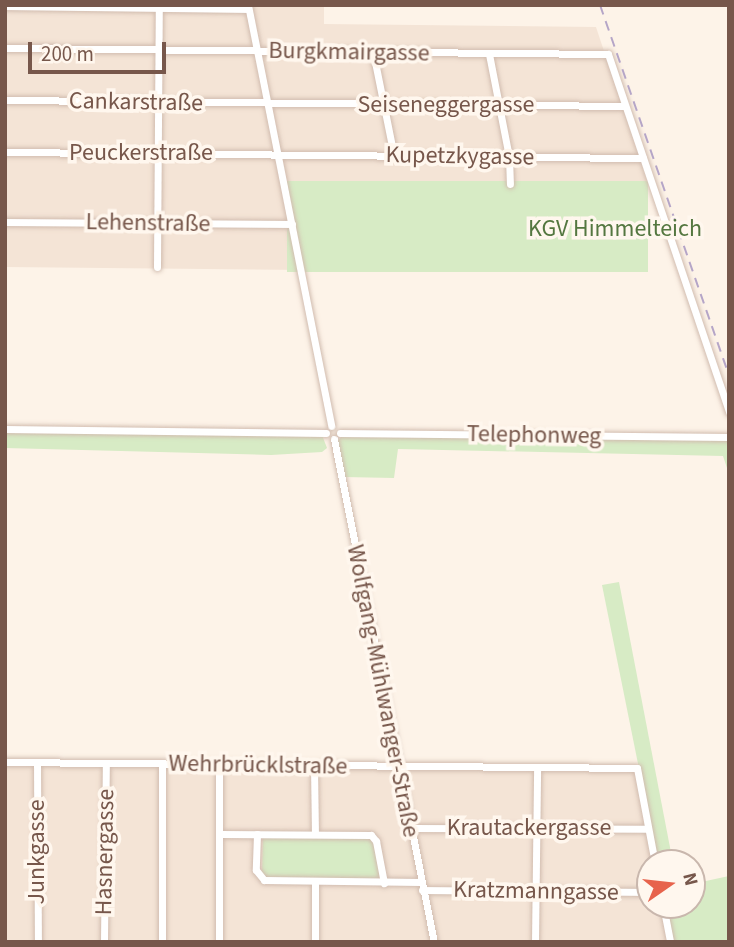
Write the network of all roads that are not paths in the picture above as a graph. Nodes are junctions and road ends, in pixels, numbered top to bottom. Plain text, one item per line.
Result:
1 (5, 6) edge
2 (159, 6) edge
3 (248, 7) edge
4 (5, 48) edge
5 (158, 50) junction
6 (257, 51) junction
7 (373, 52) junction
8 (489, 54) junction
9 (5, 100) edge
10 (158, 102) junction
11 (267, 104) junction
12 (383, 104) junction
13 (499, 105) junction
14 (625, 106) junction
15 (5, 152) edge
16 (157, 154) junction
17 (278, 154) junction
18 (394, 156) junction
19 (509, 157) junction
20 (643, 158) junction
21 (510, 184) dead end
22 (5, 222) edge
23 (157, 223) junction
24 (292, 224) junction
25 (157, 267) dead end
26 (729, 412) edge
27 (5, 429) edge
28 (329, 429) junction
29 (337, 436) junction
30 (729, 438) edge
31 (5, 762) edge
32 (37, 762) junction
33 (106, 763) junction
34 (162, 764) junction
35 (219, 764) junction
36 (314, 765) junction
37 (398, 767) junction
38 (537, 768) junction
39 (410, 828) junction
40 (536, 828) junction
41 (648, 829) junction
42 (220, 834) junction
43 (257, 834) junction
44 (315, 834) junction
45 (652, 849) edge
46 (315, 882) junction
47 (384, 883) junction
48 (421, 886) junction
49 (535, 890) junction
50 (636, 892) edge
51 (666, 919) edge
52 (38, 942) edge
53 (104, 942) edge
54 (162, 942) edge
55 (219, 942) edge
56 (315, 942) edge
57 (434, 942) edge
58 (535, 942) edge
59 (670, 942) edge

1 - 2 street
2 - 3 street
2 - 5 street
3 - 6 street
4 - 5 street, Burgkmairgasse
5 - 6 street, Burgkmairgasse
5 - 10 street
6 - 7 street, Burgkmairgasse
6 - 11 street
7 - 8 street, Burgkmairgasse
7 - 12 street
8 - 13 street
8 - 14 street, Burgkmairgasse
9 - 10 street, Cankarstraße
10 - 11 street, Cankarstraße
10 - 16 street
11 - 12 street, Seiseneggergasse
11 - 17 street
12 - 13 street, Seiseneggergasse
12 - 18 street
13 - 14 street, Seiseneggergasse
13 - 19 street
14 - 20 street
15 - 16 street, Peuckerstraße
16 - 17 street, Peuckerstraße
16 - 23 street
17 - 18 street, Kupetzkygasse
17 - 24 street
18 - 19 street, Kupetzkygasse
19 - 20 street, Kupetzkygasse
19 - 21 street
20 - 26 street
22 - 23 street, Lehenstraße
23 - 24 street, Lehenstraße
23 - 25 street
24 - 28 street
27 - 28 street
28 - 29 street
28 - 29 street
29 - 30 street, Telephonweg
29 - 37 street, Wolfgang-Mühlwanger-Straße
31 - 32 street, Wehrbrücklstraße
32 - 33 street, Wehrbrücklstraße
32 - 52 street, Junkgasse
33 - 34 street, Wehrbrücklstraße
33 - 53 street, Hasnergasse
34 - 35 street, Wehrbrücklstraße
34 - 54 street
35 - 36 street, Wehrbrücklstraße
35 - 42 street
36 - 37 street, Wehrbrücklstraße
36 - 44 street
37 - 38 street, Wehrbrücklstraße
37 - 39 street, Wolfgang-Mühlwanger-Straße
38 - 40 street
38 - 41 street, Wehrbrücklstraße
39 - 40 street, Krautackergasse
39 - 48 street, Wolfgang-Mühlwanger-Straße
40 - 41 street, Krautackergasse
40 - 49 street
41 - 45 street
42 - 43 street
42 - 55 street
43 - 44 street
43 - 46 street, Kratzmanngasse
44 - 47 street
46 - 47 street, Kratzmanngasse
46 - 56 street
47 - 48 street, Kratzmanngasse
48 - 49 street, Kratzmanngasse
48 - 57 street, Wolfgang-Mühlwanger-Straße
49 - 50 street, Kratzmanngasse
49 - 58 street
51 - 59 street

